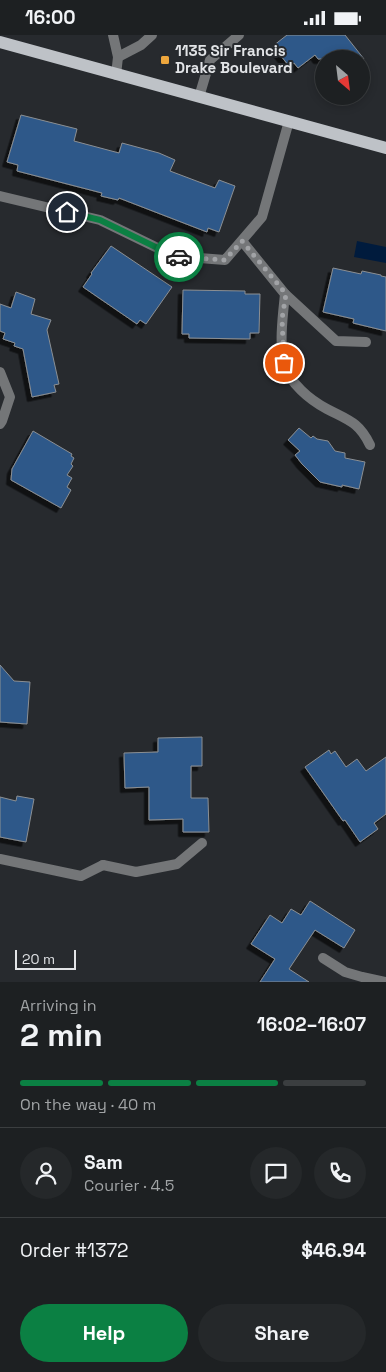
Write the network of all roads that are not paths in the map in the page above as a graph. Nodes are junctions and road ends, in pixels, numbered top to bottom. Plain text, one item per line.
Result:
1 (113, 35) edge
2 (152, 35) edge
3 (239, 35) edge
4 (0, 43) edge
5 (118, 57) junction
6 (116, 75) junction
7 (199, 97) junction
8 (289, 121) junction
9 (386, 148) edge
10 (0, 196) edge
11 (242, 241) junction
12 (286, 294) junction
13 (366, 342) dead end
14 (0, 372) edge
15 (0, 424) edge
16 (370, 445) dead end
17 (202, 843) dead end
18 (0, 859) edge
19 (323, 958) dead end
20 (386, 982) edge

1 - 5 street
2 - 5 street
3 - 7 street
4 - 6 main road
5 - 6 street
6 - 7 main road
7 - 8 main road
8 - 9 main road
8 - 11 street
10 - 11 street
11 - 12 street
12 - 13 street
12 - 16 street
14 - 15 street
17 - 18 street
19 - 20 street

